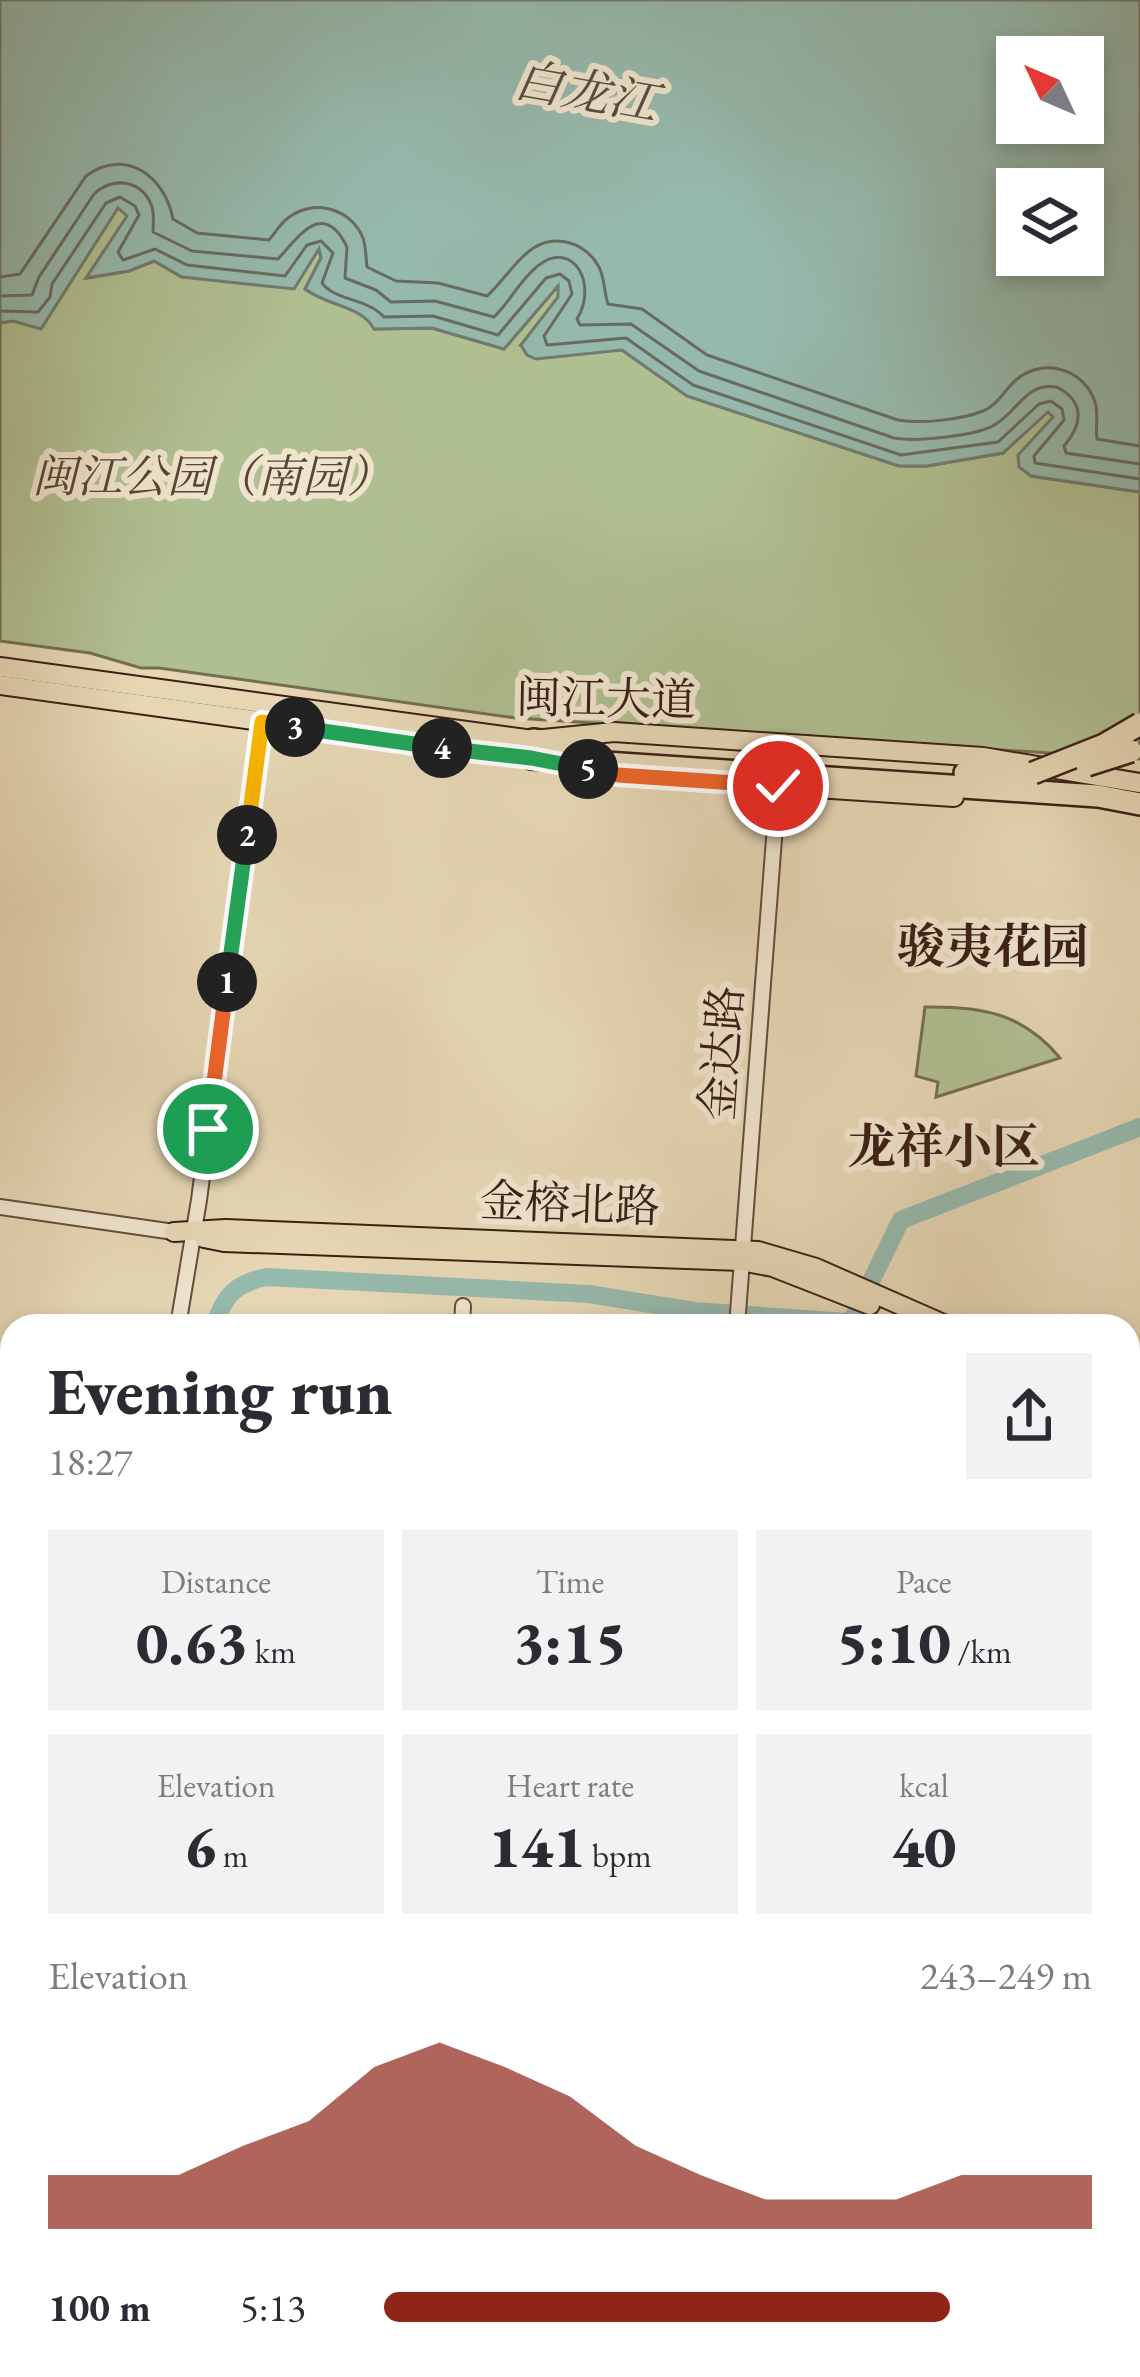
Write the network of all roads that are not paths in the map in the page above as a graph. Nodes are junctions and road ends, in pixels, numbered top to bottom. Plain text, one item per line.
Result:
1 (0, 667) edge
2 (0, 685) edge
3 (262, 722) junction
4 (1140, 724) edge
5 (1140, 747) edge
6 (532, 749) junction
7 (741, 764) junction
8 (1033, 772) junction
9 (1140, 783) edge
10 (778, 786) junction
11 (1140, 805) edge
12 (0, 1207) edge
13 (187, 1233) junction
14 (741, 1255) junction
15 (885, 1305) junction
16 (463, 1306) dead end
17 (179, 1314) edge
18 (463, 1314) edge
19 (737, 1314) edge
20 (899, 1314) edge
21 (912, 1314) edge

1 - 6 main road, 闽江大道
2 - 3 main road, 闽江大道
3 - 6 main road, 闽江大道
3 - 13 street
4 - 8 highway, bridge
5 - 8 highway, bridge
6 - 7 highway
6 - 9 main road, 闽江大道
6 - 10 main road, 闽江大道
7 - 8 highway
7 - 11 highway
10 - 11 main road, 闽江大道
10 - 14 street, 金达路
12 - 13 street, 金榕北路
13 - 14 main road, 金榕北路
13 - 17 street
14 - 15 main road, 金榕北路
14 - 19 street, 金达路
15 - 20 main road, 金榕北路
15 - 21 main road, 金榕北路
16 - 18 street

